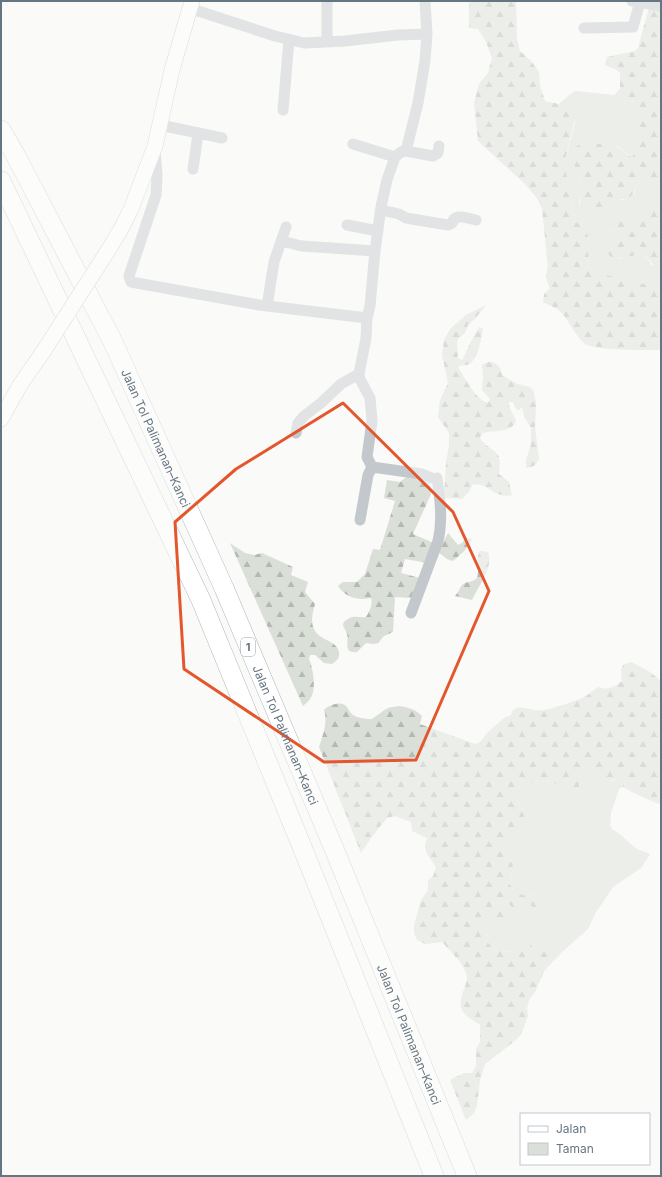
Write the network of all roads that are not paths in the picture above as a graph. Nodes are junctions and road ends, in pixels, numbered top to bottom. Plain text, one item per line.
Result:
1 (327, 1) edge
2 (425, 1) edge
3 (636, 2) edge
4 (191, 5) edge
5 (661, 6) edge
6 (584, 28) dead end
7 (427, 34) junction
8 (290, 40) junction
9 (327, 42) junction
10 (283, 110) dead end
11 (160, 126) junction
12 (1, 130) edge
13 (198, 134) junction
14 (222, 138) dead end
15 (353, 144) dead end
16 (155, 146) junction
17 (439, 146) dead end
18 (406, 151) junction
19 (395, 157) junction
20 (192, 169) dead end
21 (1, 181) edge
22 (381, 210) junction
23 (476, 220) dead end
24 (347, 225) dead end
25 (286, 228) dead end
26 (378, 231) junction
27 (281, 242) junction
28 (375, 252) junction
29 (267, 306) junction
30 (367, 318) junction
31 (359, 374) junction
32 (1, 420) edge
33 (296, 433) dead end
34 (372, 467) junction
35 (360, 520) dead end
36 (411, 613) dead end
37 (434, 1176) edge
38 (467, 1176) edge

1 - 9 street
2 - 7 street
3 - 5 street
3 - 6 street
4 - 8 street
4 - 11 street
7 - 9 street
7 - 18 street
8 - 9 street
8 - 10 street
11 - 13 street
11 - 16 street
12 - 38 highway, Jalan Tol Palimanan–Kanci / 1
13 - 14 street
13 - 20 street
15 - 19 street
16 - 29 street
16 - 32 street, bridge
17 - 18 street
18 - 19 street
19 - 22 street
21 - 37 highway, 1
22 - 23 street
22 - 26 street
24 - 26 street
25 - 27 street
26 - 28 street
27 - 28 street
27 - 29 street
28 - 30 street
29 - 30 street
30 - 31 street
31 - 33 street
31 - 34 street
34 - 35 street
34 - 36 street

